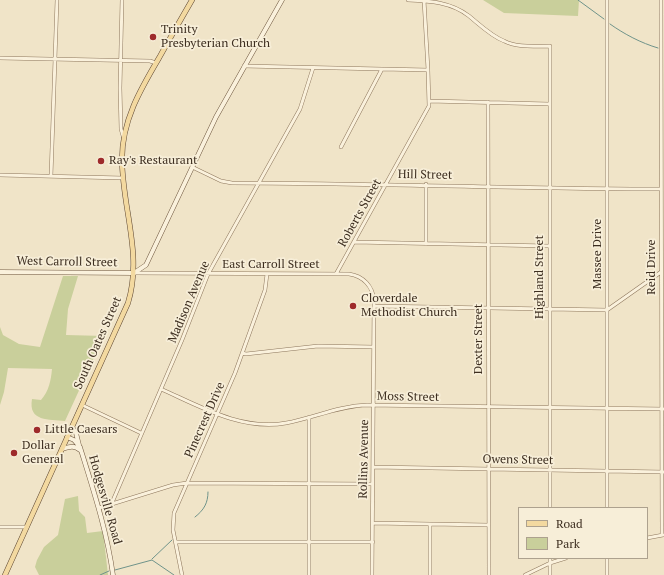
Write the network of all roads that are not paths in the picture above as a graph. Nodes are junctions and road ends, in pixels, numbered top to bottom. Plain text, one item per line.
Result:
1 (57, 0) edge
2 (122, 0) edge
3 (192, 0) edge
4 (282, 0) edge
5 (408, 0) edge
6 (424, 0) edge
7 (607, 0) edge
8 (661, 0) edge
9 (0, 58) edge
10 (55, 59) junction
11 (120, 60) junction
12 (156, 63) junction
13 (244, 66) junction
14 (314, 68) junction
15 (382, 69) junction
16 (428, 70) junction
17 (430, 101) junction
18 (488, 102) junction
19 (549, 104) junction
20 (123, 137) junction
21 (340, 147) dead end
22 (192, 167) junction
23 (0, 175) edge
24 (51, 176) junction
25 (123, 178) junction
26 (259, 182) junction
27 (386, 183) junction
28 (426, 184) junction
29 (488, 186) junction
30 (549, 187) junction
31 (607, 189) junction
32 (661, 189) junction
33 (354, 242) junction
34 (426, 244) junction
35 (487, 245) junction
36 (549, 246) junction
37 (0, 272) edge
38 (662, 272) junction
39 (134, 273) junction
40 (208, 274) junction
41 (267, 274) junction
42 (336, 274) junction
43 (374, 306) junction
44 (488, 308) junction
45 (549, 309) junction
46 (607, 310) junction
47 (374, 347) junction
48 (242, 353) junction
49 (161, 389) junction
50 (82, 405) junction
51 (374, 406) junction
52 (488, 408) junction
53 (550, 408) junction
54 (607, 409) junction
55 (663, 409) edge
56 (218, 414) junction
57 (309, 417) junction
58 (72, 427) junction
59 (141, 433) junction
60 (67, 436) junction
61 (62, 449) junction
62 (80, 449) junction
63 (373, 467) junction
64 (488, 469) junction
65 (550, 470) junction
66 (607, 471) junction
67 (663, 472) edge
68 (187, 483) junction
69 (309, 484) junction
70 (373, 484) junction
71 (111, 505) junction
72 (550, 507) edge
73 (607, 507) edge
74 (99, 508) junction
75 (373, 523) junction
76 (430, 524) junction
77 (488, 525) junction
78 (0, 527) edge
79 (27, 527) junction
80 (663, 535) edge
81 (648, 538) edge
82 (176, 542) junction
83 (309, 542) junction
84 (373, 542) junction
85 (550, 559) edge
86 (563, 559) edge
87 (607, 559) edge
88 (550, 563) junction
89 (5, 575) edge
90 (113, 575) edge
91 (182, 575) edge
92 (309, 575) edge
93 (372, 575) edge
94 (430, 575) edge
95 (489, 575) edge
96 (525, 575) edge
97 (550, 575) edge
98 (607, 575) edge

1 - 10 street
2 - 11 street
3 - 12 main road, South Oates Street
4 - 13 street
5 - 6 street
6 - 16 street, Roberts Street
6 - 19 street, Highland Street
7 - 31 street, Massee Drive
8 - 32 street, Reid Drive
9 - 10 street
10 - 11 street
10 - 24 street
11 - 12 street
11 - 20 street
12 - 20 main road, South Oates Street
13 - 14 street
13 - 22 street
14 - 15 street
14 - 26 street, Madison Avenue
15 - 16 street
15 - 21 street
16 - 17 street, Roberts Street
17 - 18 street
17 - 27 street, Roberts Street
18 - 19 street
18 - 29 street, Dexter Street
19 - 30 street, Highland Street
20 - 25 main road, South Oates Street
22 - 26 street, Hill Street
22 - 39 street
23 - 24 street
24 - 25 street
25 - 39 main road, South Oates Street
26 - 27 street, Hill Street
26 - 40 street, Madison Avenue
27 - 28 street, Hill Street
27 - 33 street, Roberts Street
28 - 29 street, Hill Street
28 - 34 street
29 - 30 street, Hill Street
29 - 35 street, Dexter Street
30 - 31 street, Hill Street
30 - 36 street, Highland Street
31 - 32 street, Hill Street
31 - 46 street, Massee Drive
32 - 38 street, Reid Drive
33 - 34 street
33 - 42 street, Roberts Street
34 - 35 street
35 - 36 street
35 - 44 street, Dexter Street
36 - 45 street, Highland Street
37 - 39 street, West Carroll Street
38 - 46 street
38 - 55 street, Reid Drive
39 - 40 street, East Carroll Street
39 - 50 main road, South Oates Street
40 - 41 street, East Carroll Street
40 - 49 street, Madison Avenue
41 - 42 street, East Carroll Street
41 - 48 street, Pinecrest Drive
42 - 43 street, Rollins Avenue
43 - 44 street
43 - 47 street, Rollins Avenue
44 - 45 street
44 - 52 street, Dexter Street
45 - 46 street
45 - 53 street, Highland Street
46 - 54 street, Massee Drive
47 - 48 street
47 - 51 street, Rollins Avenue
48 - 56 street, Pinecrest Drive
49 - 56 street, Moss Street
49 - 59 street, Madison Avenue
50 - 58 main road, South Oates Street
50 - 59 street
51 - 52 street, Moss Street
51 - 57 street, Moss Street
51 - 63 street, Rollins Avenue
52 - 53 street, Moss Street
52 - 64 street, Dexter Street
53 - 54 street, Moss Street
53 - 65 street, Highland Street
54 - 55 street, Moss Street
54 - 66 street, Massee Drive
55 - 67 street, Reid Drive
56 - 57 street, Moss Street
56 - 68 street, Pinecrest Drive
57 - 69 street
58 - 60 main road, South Oates Street
58 - 62 street
59 - 71 street, Madison Avenue
60 - 61 main road, South Oates Street
60 - 62 street, Hodgesville Road
61 - 62 street
61 - 79 main road, South Oates Street
62 - 74 street, Hodgesville Road
63 - 64 street, Owens Street
63 - 70 street, Rollins Avenue
64 - 65 street, Owens Street
64 - 77 street, Dexter Street
65 - 66 street, Owens Street
65 - 72 street, Highland Street
66 - 67 street, Owens Street
66 - 73 street, Massee Drive
67 - 80 street, Reid Drive
68 - 69 street
68 - 71 street
68 - 82 street, Pinecrest Drive
69 - 70 street
69 - 83 street
70 - 75 street, Rollins Avenue
71 - 74 street
74 - 90 street, Hodgesville Road
75 - 76 street
75 - 84 street, Rollins Avenue
76 - 77 street
76 - 94 street
77 - 95 street, Dexter Street
78 - 79 street
79 - 89 main road, South Oates Street
80 - 81 street
82 - 83 street
82 - 91 street, Pinecrest Drive
83 - 84 street
83 - 92 street
84 - 93 street, Rollins Avenue
85 - 88 street
86 - 88 street
87 - 98 street
88 - 96 street
88 - 97 street

